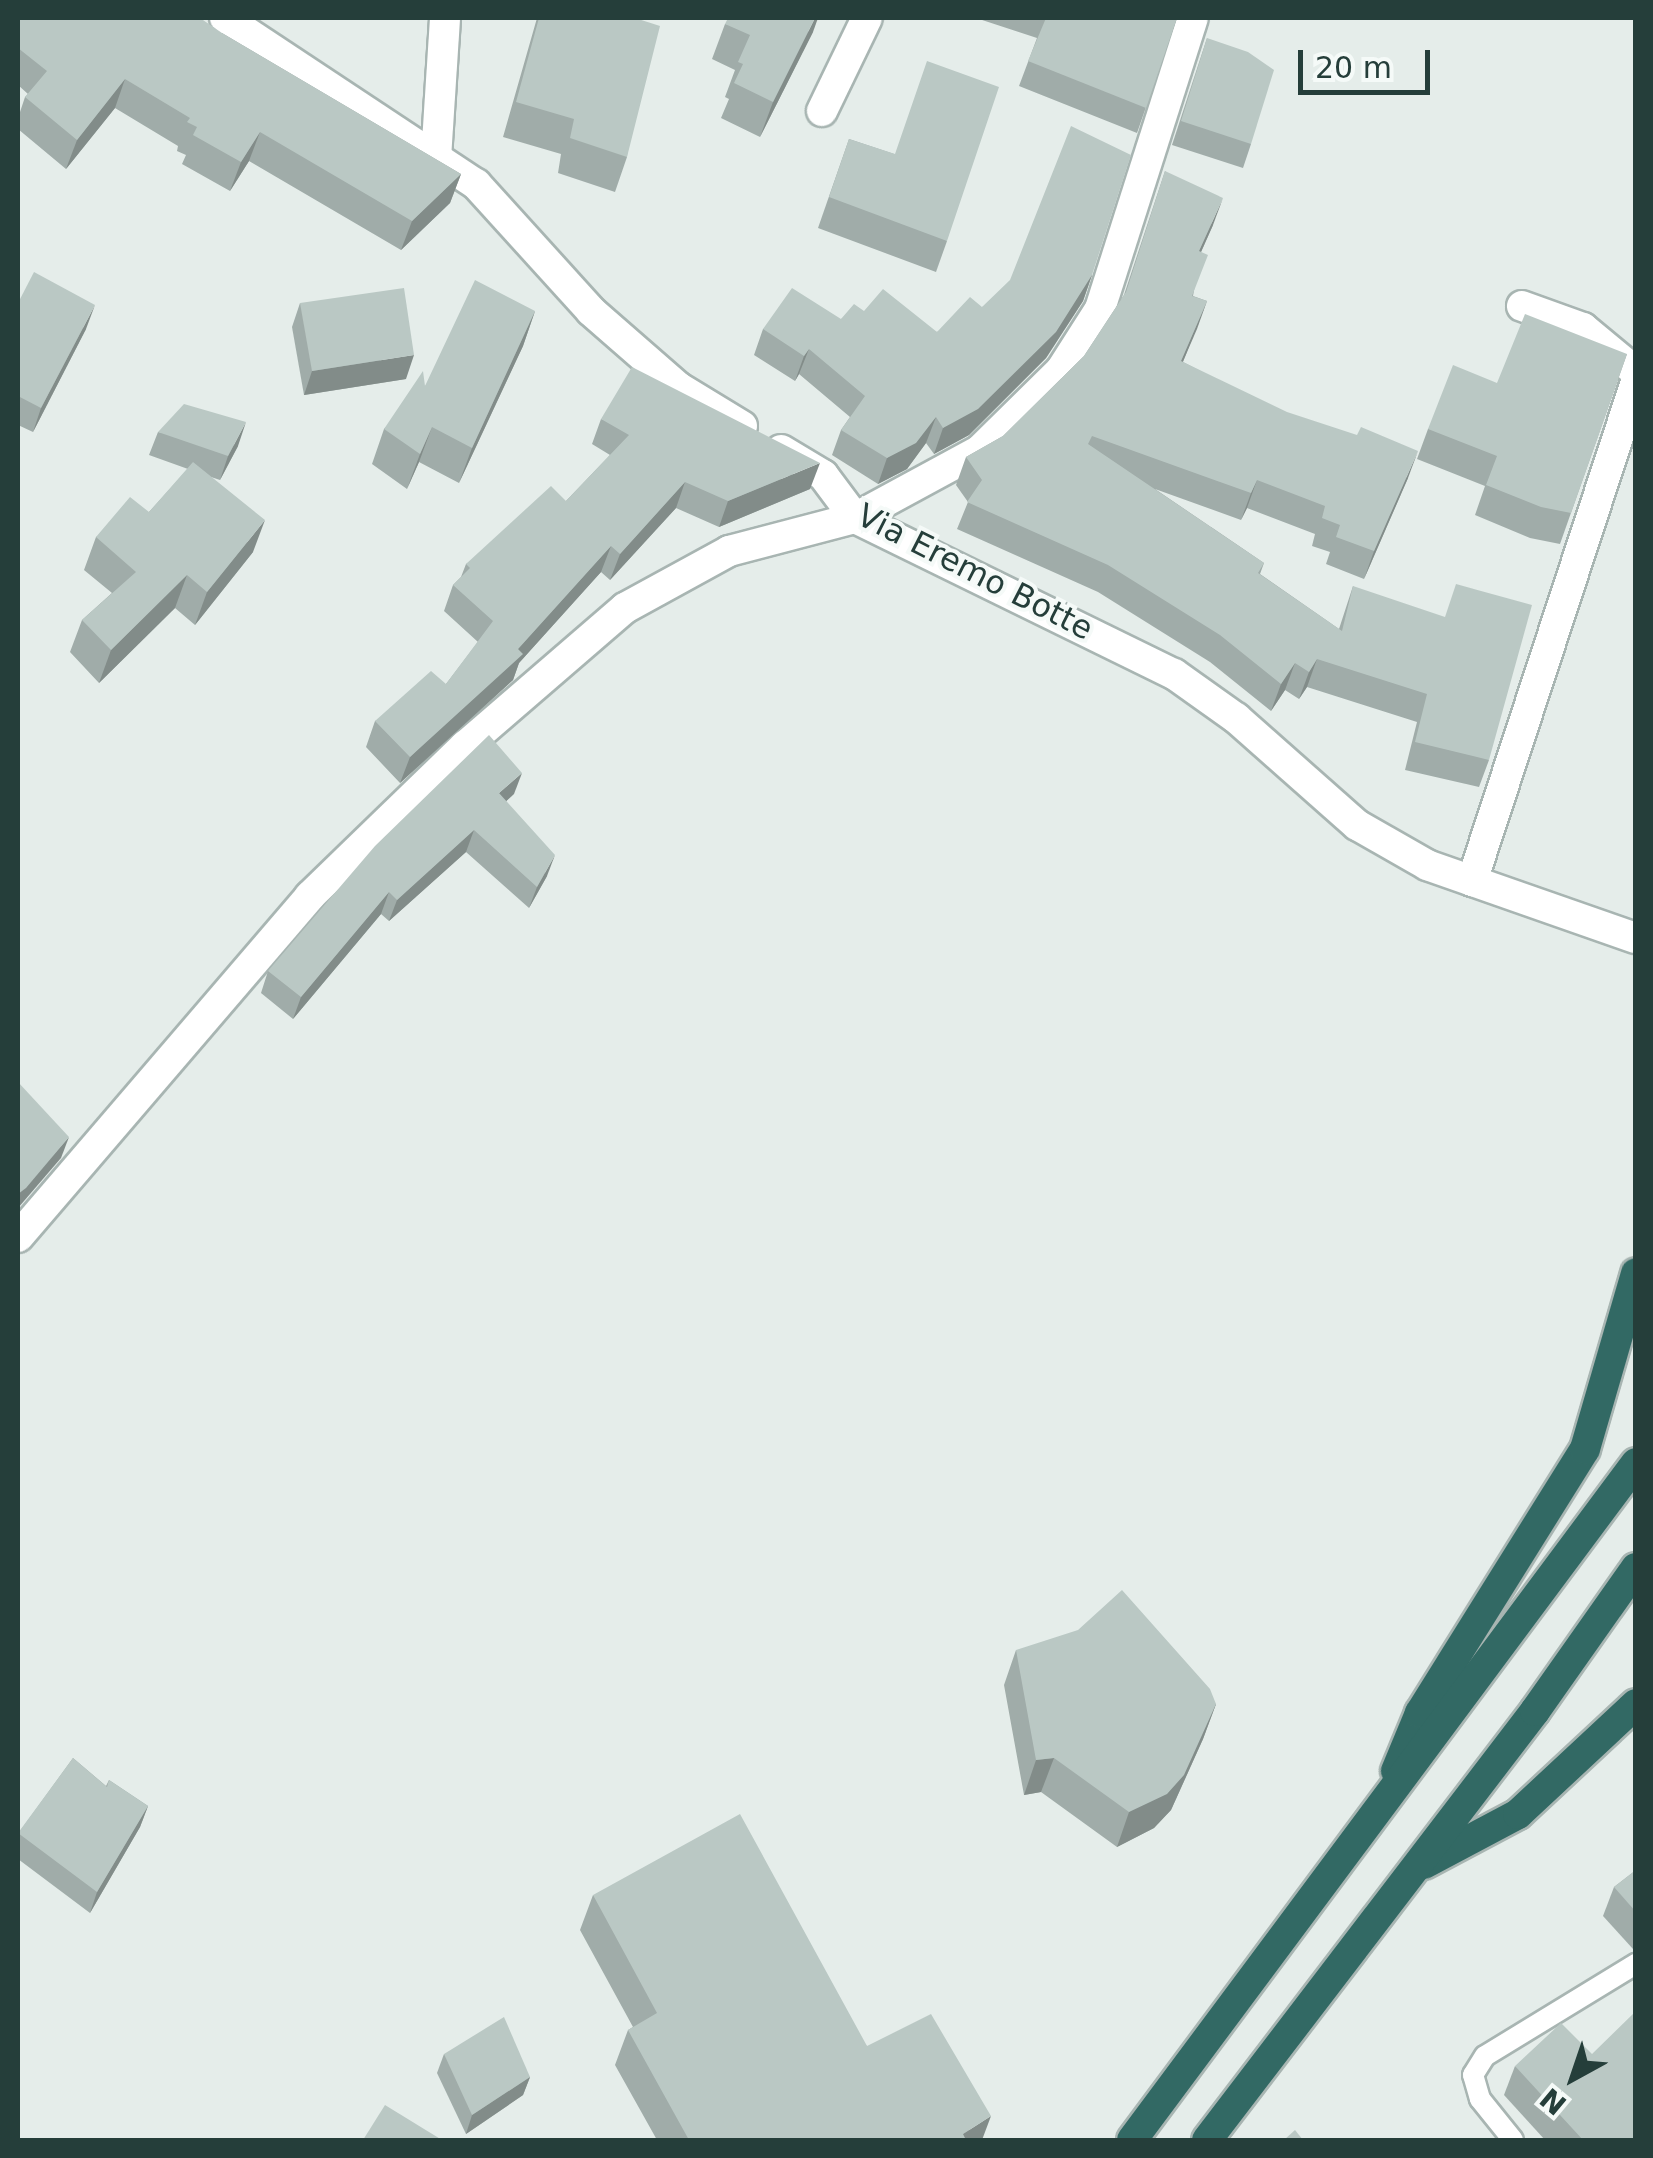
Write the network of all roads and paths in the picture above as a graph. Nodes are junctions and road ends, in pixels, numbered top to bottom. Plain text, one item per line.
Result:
1 (224, 18) edge
2 (444, 18) edge
3 (867, 18) edge
4 (1193, 18) edge
5 (822, 111) dead end
6 (436, 158) junction
7 (1145, 176) junction
8 (1178, 186) edge
9 (1522, 306) dead end
10 (1636, 372) edge
11 (1636, 382) edge
12 (854, 518) junction
13 (1472, 880) junction
14 (1636, 938) edge
15 (18, 1237) edge
16 (1636, 1272) edge
17 (1636, 1463) edge
18 (1636, 1568) edge
19 (1636, 1704) edge
20 (1378, 1815) junction
21 (1417, 1867) junction
22 (1636, 1964) edge
23 (1132, 2140) edge
24 (1206, 2140) edge
25 (1513, 2140) edge

1 - 6 street, Via Eremo Botte
2 - 6 street
3 - 5 street
4 - 7 street
6 - 12 street, Via Eremo Botte
7 - 8 street
7 - 12 street
9 - 10 street
11 - 13 street
12 - 13 street, Via Eremo Botte
12 - 15 street
13 - 14 street, Via Eremo Botte
16 - 20 highway
17 - 20 highway
18 - 21 highway
19 - 21 highway
20 - 23 highway
21 - 24 highway
22 - 25 lane

